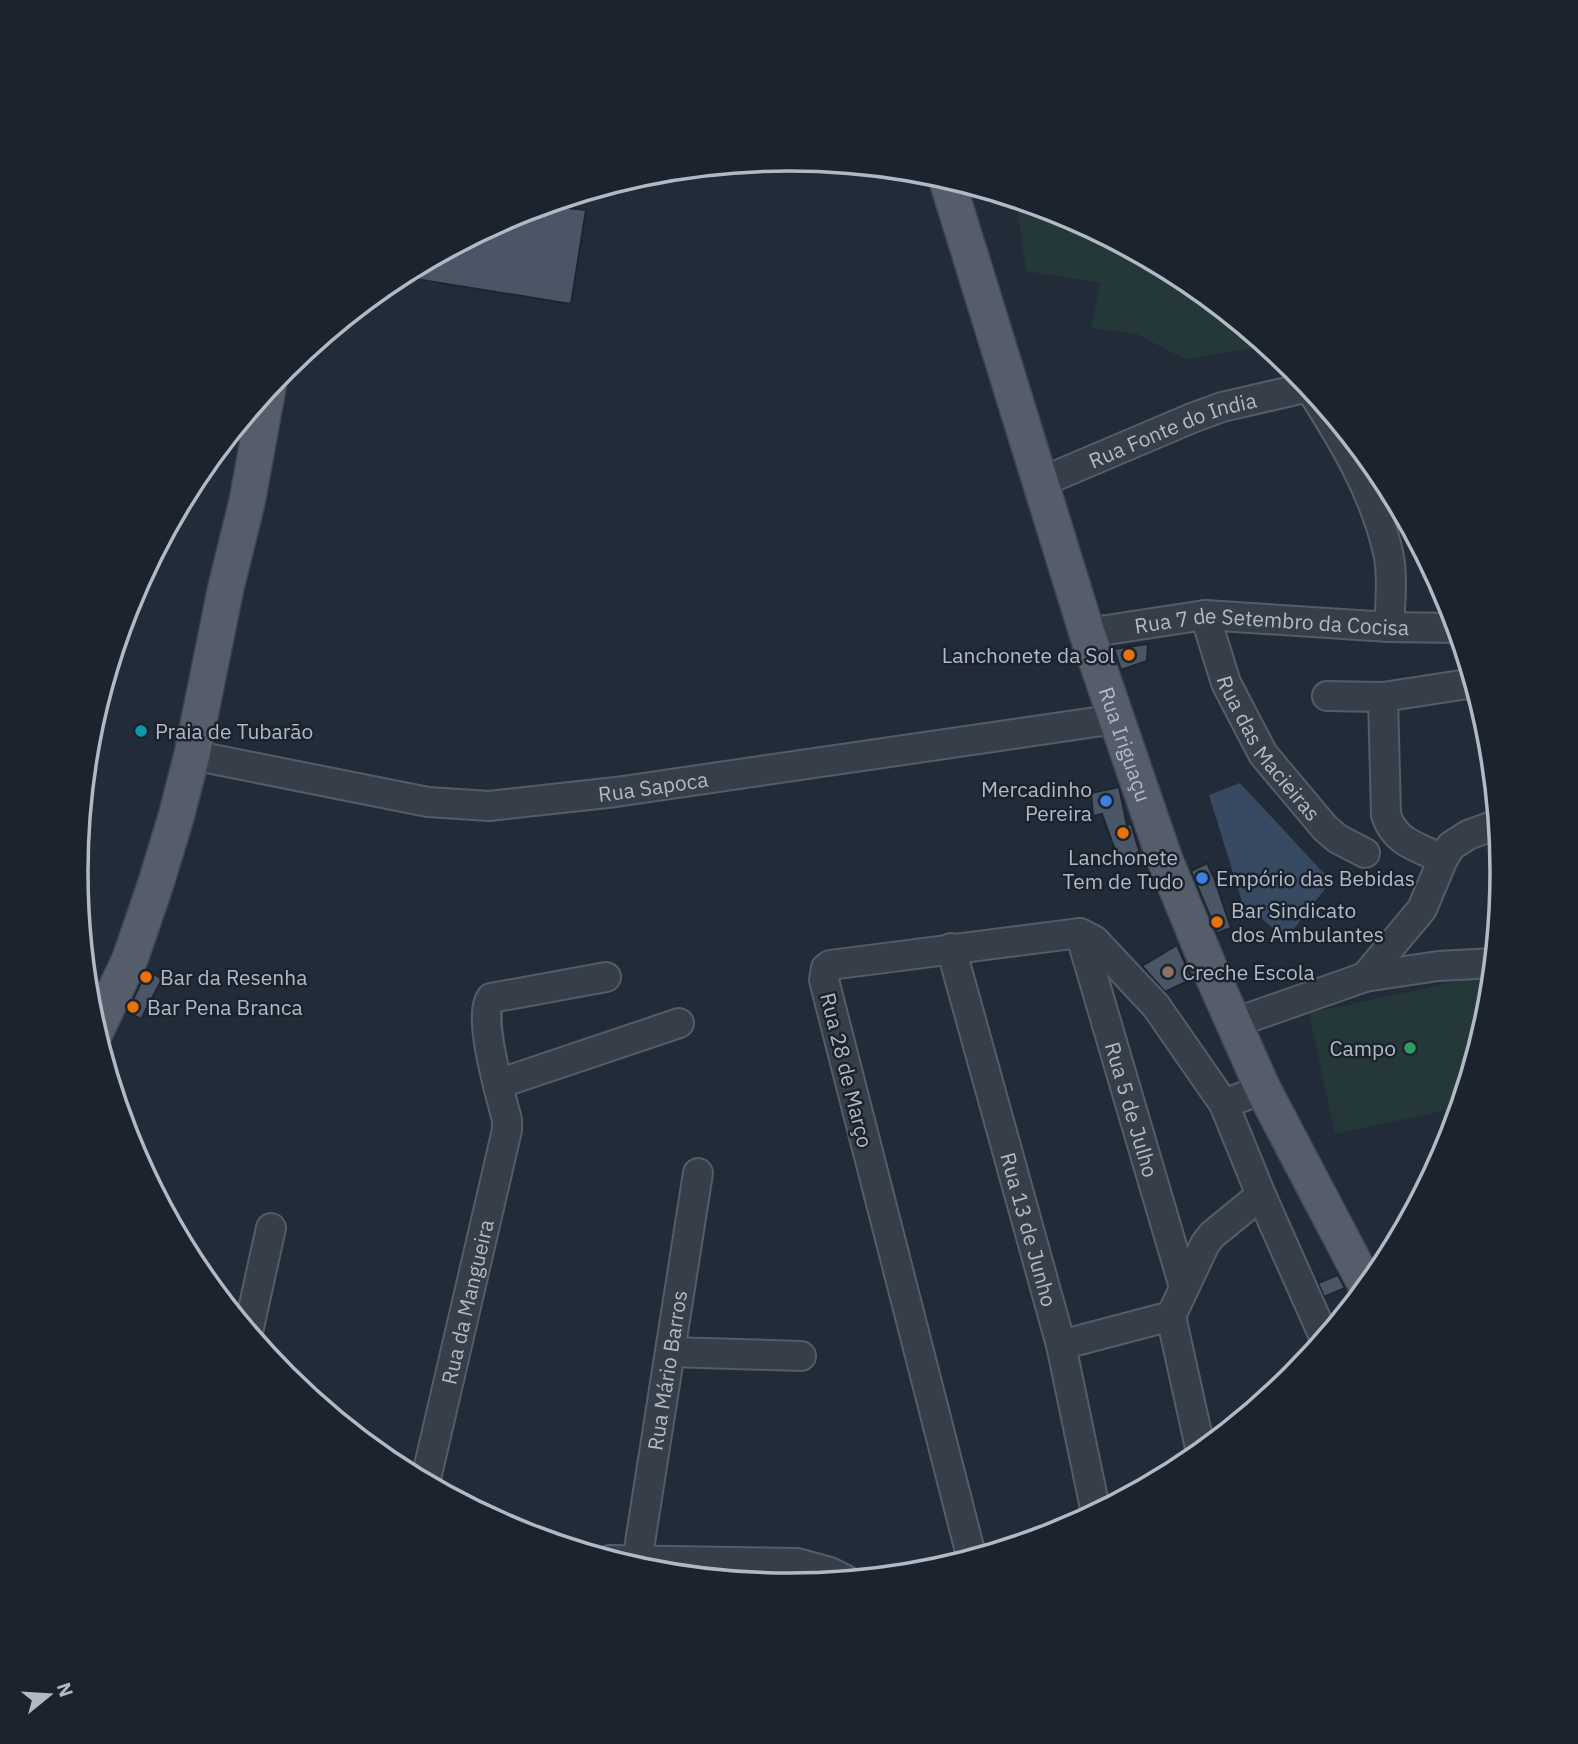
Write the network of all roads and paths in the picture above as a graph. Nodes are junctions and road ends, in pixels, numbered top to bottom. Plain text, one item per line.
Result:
1 (950, 189) edge
2 (1298, 390) edge
3 (264, 406) edge
4 (1337, 435) edge
5 (1039, 483) junction
6 (1205, 615) junction
7 (1444, 623) edge
8 (1389, 627) junction
9 (1087, 632) junction
10 (1465, 684) edge
11 (1327, 696) dead end
12 (1383, 696) junction
13 (1116, 719) junction
14 (192, 755) junction
15 (1489, 827) edge
16 (1365, 853) dead end
17 (1443, 859) junction
18 (1080, 933) junction
19 (951, 948) junction
20 (1484, 964) edge
21 (606, 977) dead end
22 (1365, 977) junction
23 (103, 1017) edge
24 (679, 1023) dead end
25 (1234, 1023) junction
26 (498, 1084) junction
27 (1263, 1089) junction
28 (1224, 1104) junction
29 (698, 1173) dead end
30 (1261, 1195) junction
31 (271, 1228) dead end
32 (1362, 1277) edge
33 (1184, 1287) junction
34 (1171, 1316) junction
35 (250, 1321) edge
36 (1321, 1329) edge
37 (1061, 1345) junction
38 (670, 1352) junction
39 (801, 1356) dead end
40 (1199, 1441) edge
41 (427, 1473) edge
42 (1094, 1503) edge
43 (970, 1550) edge
44 (638, 1557) edge
45 (681, 1564) edge
46 (830, 1572) edge

1 - 5 main road, Rua Iriguaçu
2 - 5 street, Rua Fonte do India
3 - 14 main road
4 - 8 street
5 - 9 main road, Rua Iriguaçu
6 - 8 street, Rua 7 de Setembro da Cocisa
6 - 9 street, Rua 7 de Setembro da Cocisa
6 - 16 street, Rua das Macieiras
7 - 8 street, Rua 7 de Setembro da Cocisa
9 - 13 main road, Rua Iriguaçu
10 - 12 street
11 - 12 street
12 - 17 street
13 - 14 street, Rua Sapoca
13 - 25 main road, Rua Iriguaçu
14 - 23 main road
15 - 17 street
17 - 22 street
18 - 19 street, Rua 28 de Março
18 - 28 street
18 - 33 street, Rua 5 de Julho
19 - 37 street, Rua 13 de Junho
19 - 43 street, Rua 28 de Março
20 - 22 street
21 - 26 street
22 - 25 street
24 - 26 street
25 - 27 main road, Rua Iriguaçu
26 - 41 street, Rua da Mangueira
27 - 28 street
27 - 32 main road, Rua Iriguaçu
28 - 30 street
29 - 38 street, Rua Mário Barros
30 - 33 street
30 - 36 street
31 - 35 street
33 - 34 street
34 - 37 street
34 - 40 street
37 - 42 street, Rua 13 de Junho
38 - 39 street
38 - 44 street, Rua Mário Barros
45 - 46 street

